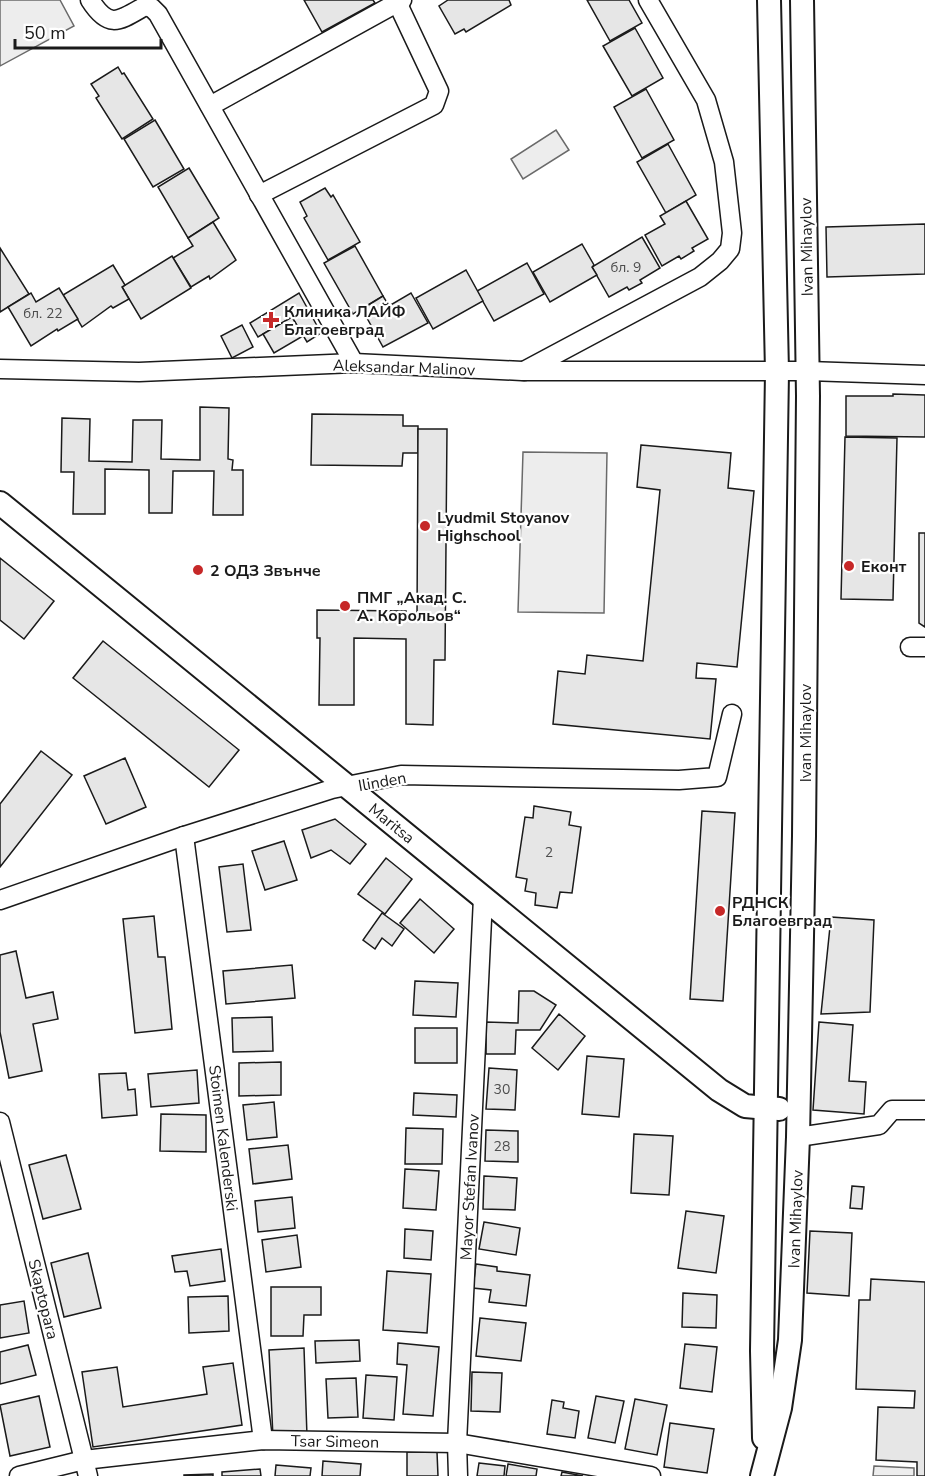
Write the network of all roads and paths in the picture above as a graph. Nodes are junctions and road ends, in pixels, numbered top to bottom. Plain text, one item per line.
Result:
1 (90, 0) edge
2 (648, 0) edge
3 (769, 0) edge
4 (802, 0) edge
5 (399, 1) edge
6 (210, 106) junction
7 (260, 195) junction
8 (354, 363) junction
9 (0, 369) edge
10 (522, 371) junction
11 (777, 372) junction
12 (808, 372) junction
13 (925, 375) edge
14 (0, 503) edge
15 (732, 714) dead end
16 (347, 787) junction
17 (184, 836) junction
18 (483, 898) junction
19 (0, 900) edge
20 (766, 1109) junction
21 (799, 1109) junction
22 (925, 1110) edge
23 (0, 1122) edge
24 (798, 1137) junction
25 (263, 1440) junction
26 (457, 1443) junction
27 (86, 1468) edge
28 (764, 1470) edge
29 (19, 1476) edge
30 (458, 1476) edge
31 (651, 1476) edge

1 - 6 street
2 - 10 street
3 - 11 street, Ivan Mihaylov
4 - 12 street, Ivan Mihaylov
5 - 6 street
5 - 7 street
6 - 7 street
7 - 8 street
8 - 9 street, Aleksandar Malinov
8 - 10 street, Aleksandar Malinov
10 - 11 street, Aleksandar Malinov
11 - 12 street, Aleksandar Malinov
11 - 20 street, Ivan Mihaylov
12 - 13 street, Aleksandar Malinov
12 - 21 street, Ivan Mihaylov
14 - 16 street, Maritsa
15 - 16 street, Ilinden
16 - 17 street, Ilinden
16 - 18 street, Maritsa
17 - 19 street, Ilinden
17 - 25 street, Stoimen Kalenderski
18 - 20 street, Maritsa
18 - 26 street, Mayor Stefan Ivanov
20 - 21 street, Maritsa
20 - 28 street, Ivan Mihaylov
21 - 24 street, Ivan Mihaylov
22 - 24 street
23 - 27 street, Skaptopara
24 - 28 street, Ivan Mihaylov
25 - 26 street, Tsar Simeon
25 - 27 street, Tsar Simeon
26 - 30 street, Mayor Stefan Ivanov
26 - 31 street, Tsar Simeon
27 - 29 street, Tsar Simeon

